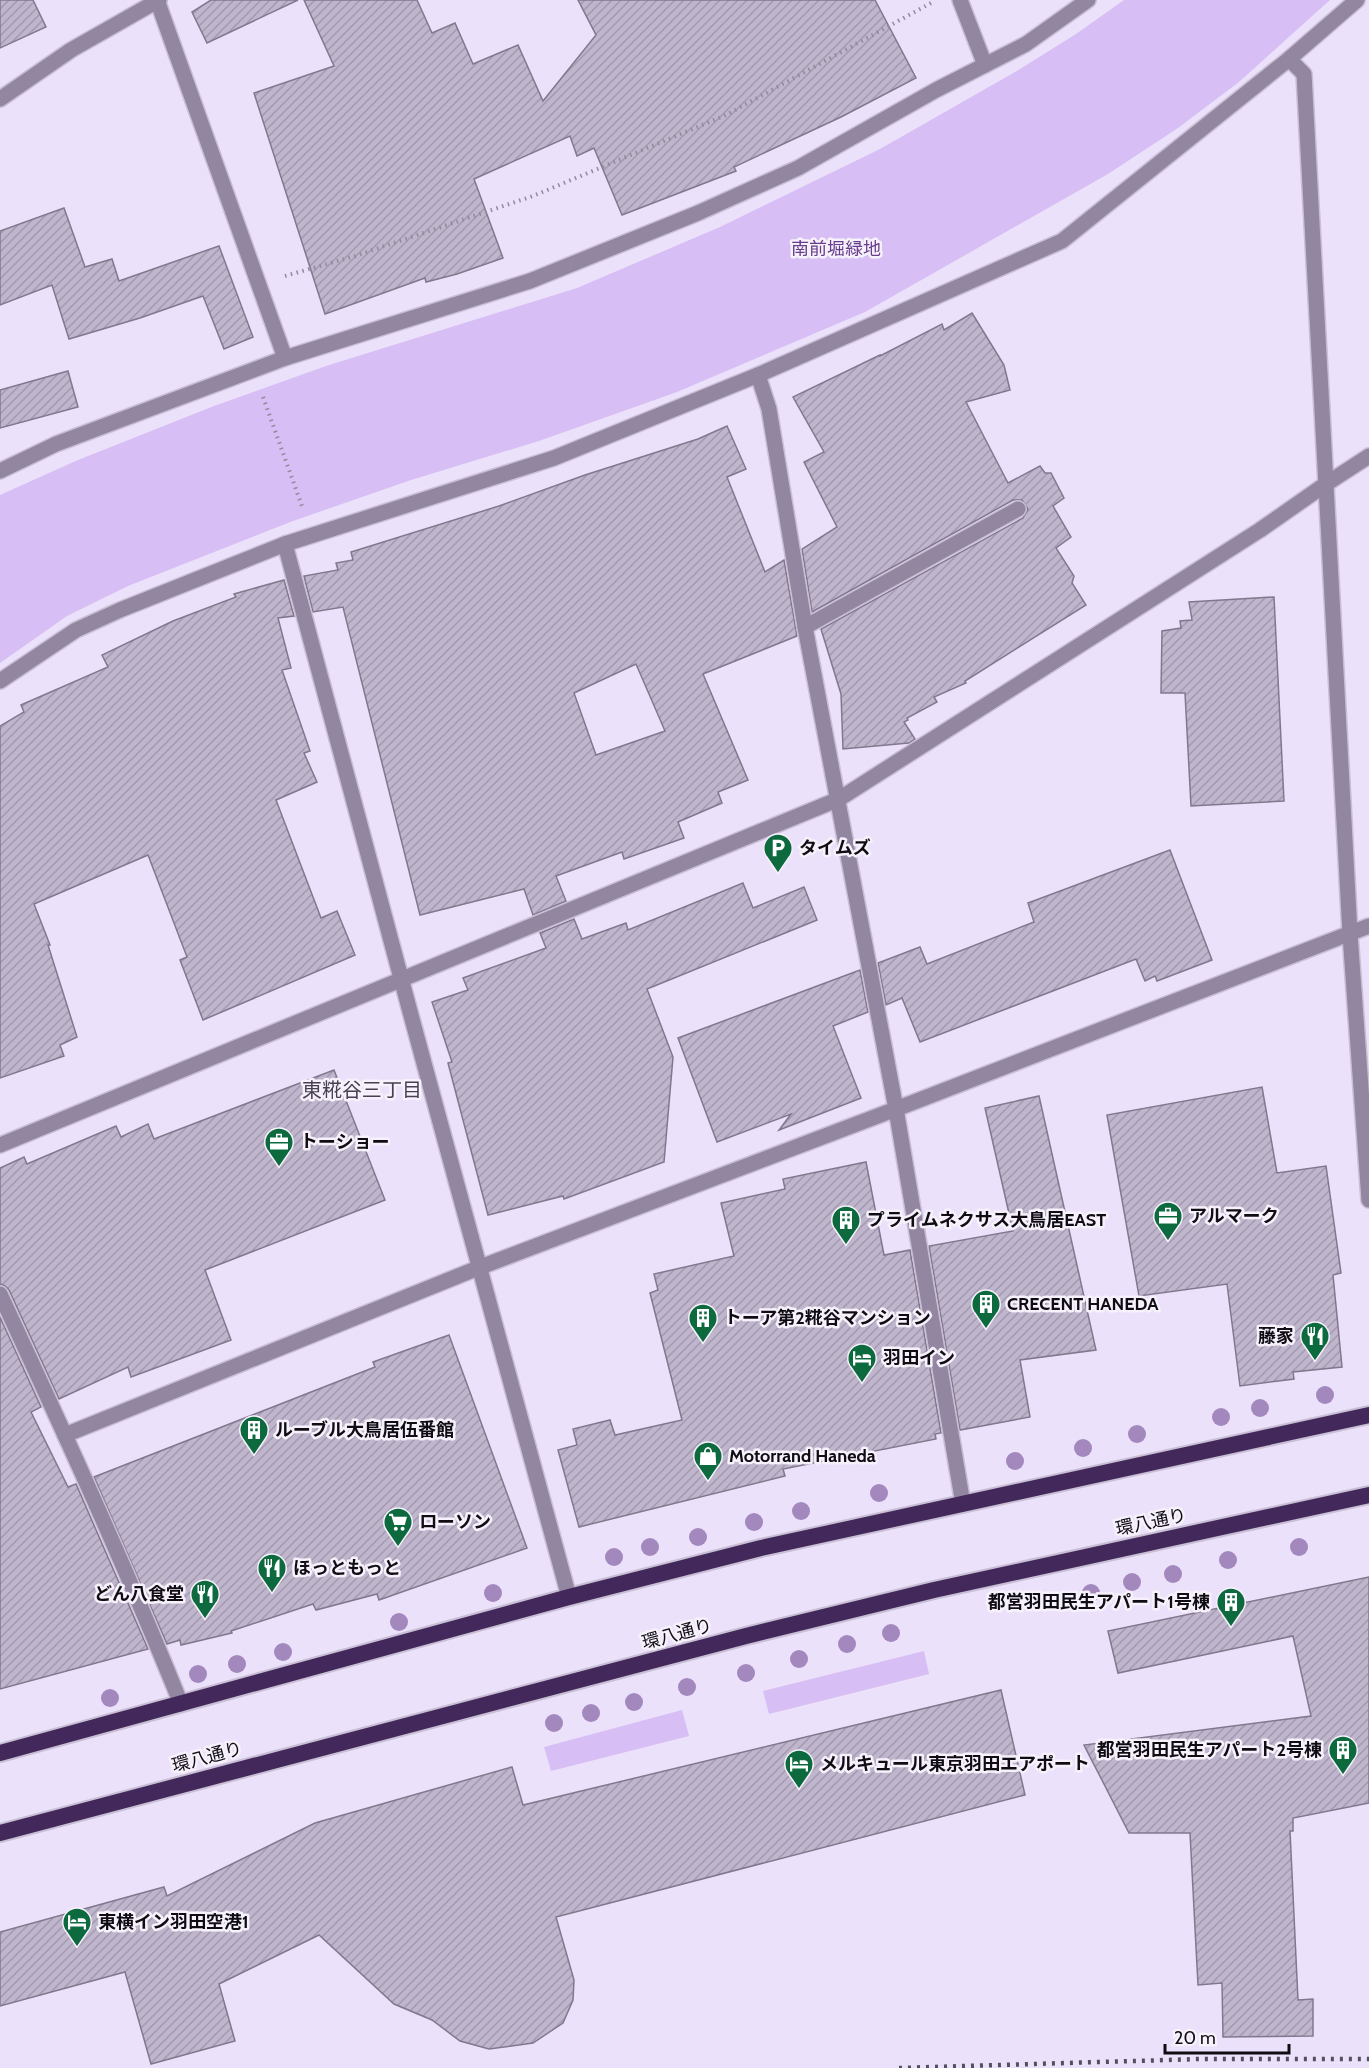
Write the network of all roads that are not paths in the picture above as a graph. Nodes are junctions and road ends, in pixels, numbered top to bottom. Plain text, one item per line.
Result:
1 (158, 0) edge
2 (960, 0) edge
3 (1088, 0) edge
4 (1357, 0) edge
5 (1289, 59) junction
6 (986, 65) junction
7 (0, 99) edge
8 (285, 358) junction
9 (758, 375) junction
10 (1369, 456) edge
11 (0, 471) edge
12 (1326, 484) junction
13 (1018, 508) dead end
14 (285, 544) junction
15 (805, 627) junction
16 (0, 681) edge
17 (839, 799) junction
18 (1369, 926) edge
19 (1350, 934) junction
20 (402, 980) junction
21 (896, 1109) junction
22 (0, 1145) edge
23 (1369, 1200) edge
24 (478, 1268) junction
25 (0, 1294) edge
26 (1369, 1415) edge
27 (65, 1435) junction
28 (1369, 1495) edge
29 (963, 1504) junction
30 (569, 1597) junction
31 (181, 1704) junction
32 (0, 1753) edge
33 (0, 1833) edge

1 - 7 street
1 - 8 street
2 - 6 street
3 - 6 street
4 - 5 street
5 - 9 street
5 - 12 street
6 - 8 street
8 - 11 street
9 - 14 street
9 - 15 street
10 - 12 street
12 - 17 street
12 - 19 street
13 - 15 street
14 - 16 street
14 - 20 street
15 - 17 street
17 - 20 street
17 - 21 street
18 - 19 street
19 - 21 street
19 - 23 street
20 - 22 street
20 - 24 street
21 - 24 street
21 - 29 street
24 - 27 street
24 - 30 street
25 - 27 street
26 - 29 highway
27 - 31 street
28 - 33 highway, 環八通り
29 - 30 highway
30 - 31 highway
31 - 32 highway

